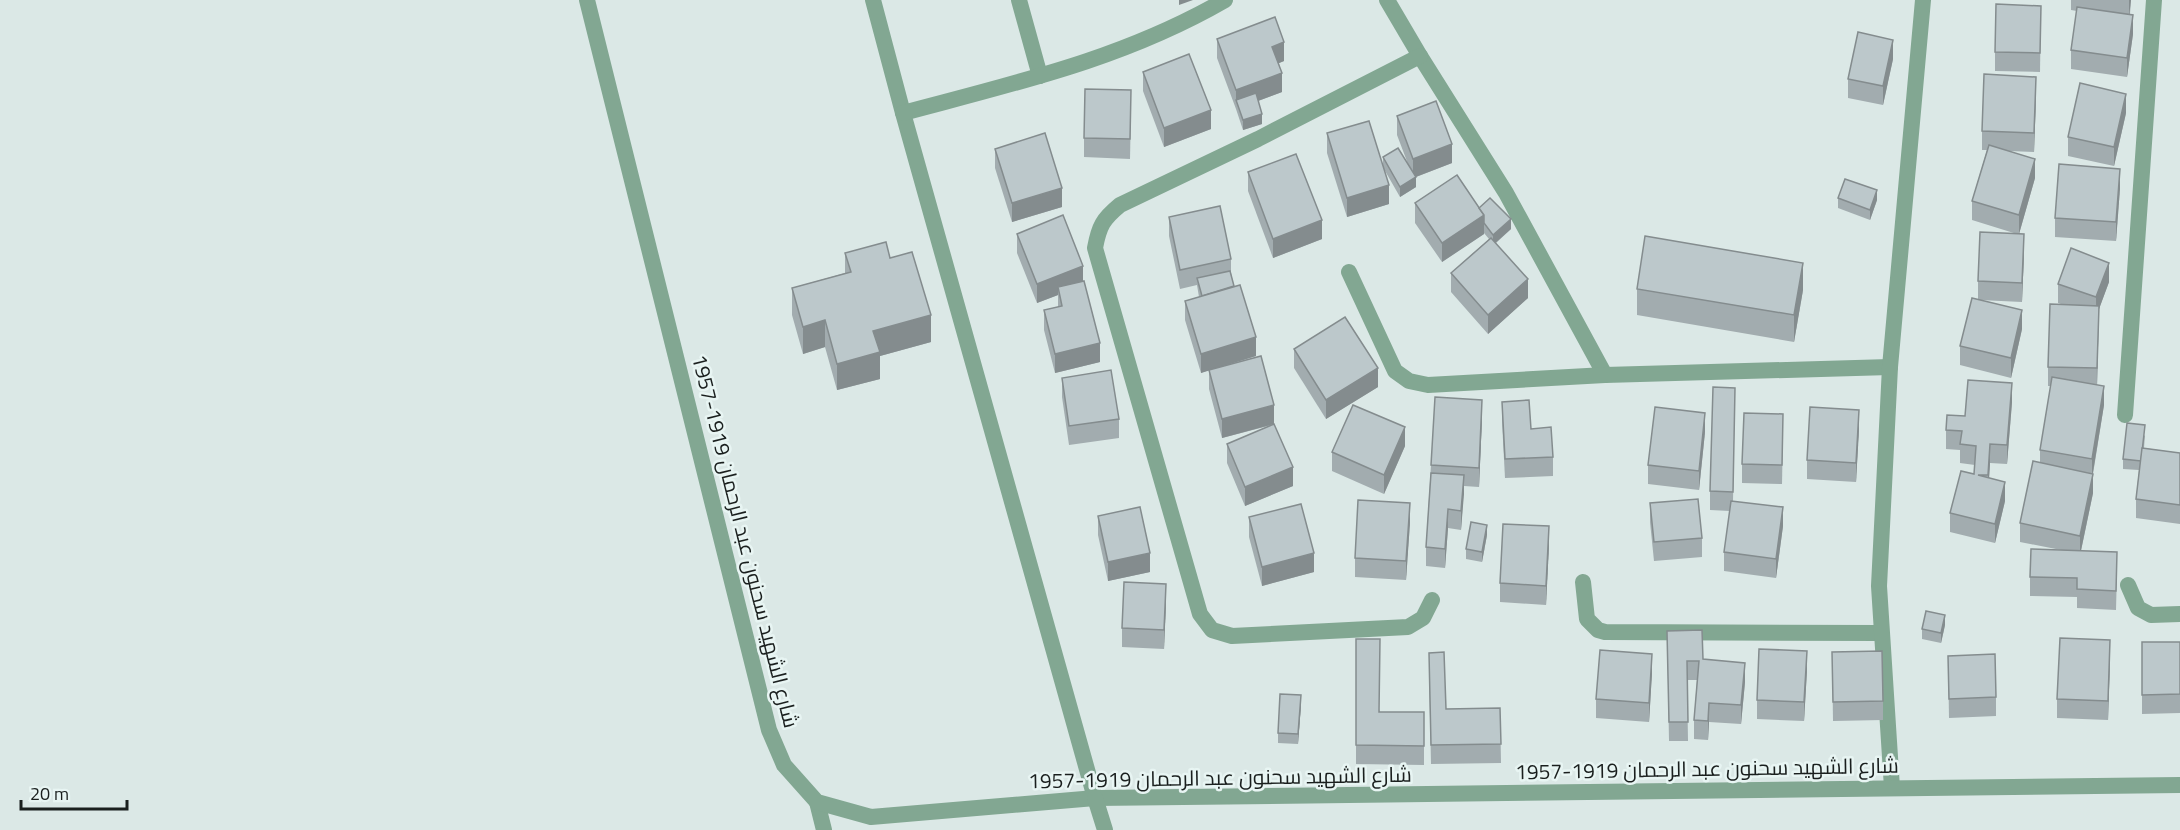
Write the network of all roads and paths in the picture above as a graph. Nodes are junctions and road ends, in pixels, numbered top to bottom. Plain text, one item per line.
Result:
1 (587, 0) edge
2 (873, 0) edge
3 (1019, 0) edge
4 (1225, 0) edge
5 (1387, 0) edge
6 (1923, 0) edge
7 (2154, 0) edge
8 (1419, 56) junction
9 (1040, 76) junction
10 (903, 113) junction
11 (1349, 272) dead end
12 (1890, 366) junction
13 (1605, 375) junction
14 (2125, 415) dead end
15 (1583, 582) dead end
16 (2128, 585) dead end
17 (1432, 600) dead end
18 (2180, 614) edge
19 (1881, 633) junction
20 (2180, 785) edge
21 (1892, 788) junction
22 (1095, 798) junction
23 (817, 802) junction
24 (824, 830) edge
25 (1105, 830) edge

1 - 23 street, شارع الشهيد سحنون عبد الرحمان 1919-1957
2 - 10 street
3 - 9 street
4 - 9 street
5 - 8 street
6 - 12 street
7 - 14 street
8 - 13 street
8 - 17 street
9 - 10 street
10 - 22 street
11 - 13 street
12 - 13 street
12 - 19 street
15 - 19 street
16 - 18 street
19 - 21 street
20 - 21 street, شارع الشهيد سحنون عبد الرحمان 1919-1957
21 - 22 street, شارع الشهيد سحنون عبد الرحمان 1919-1957
22 - 23 street, شارع الشهيد سحنون عبد الرحمان 1919-1957
22 - 25 street
23 - 24 street

